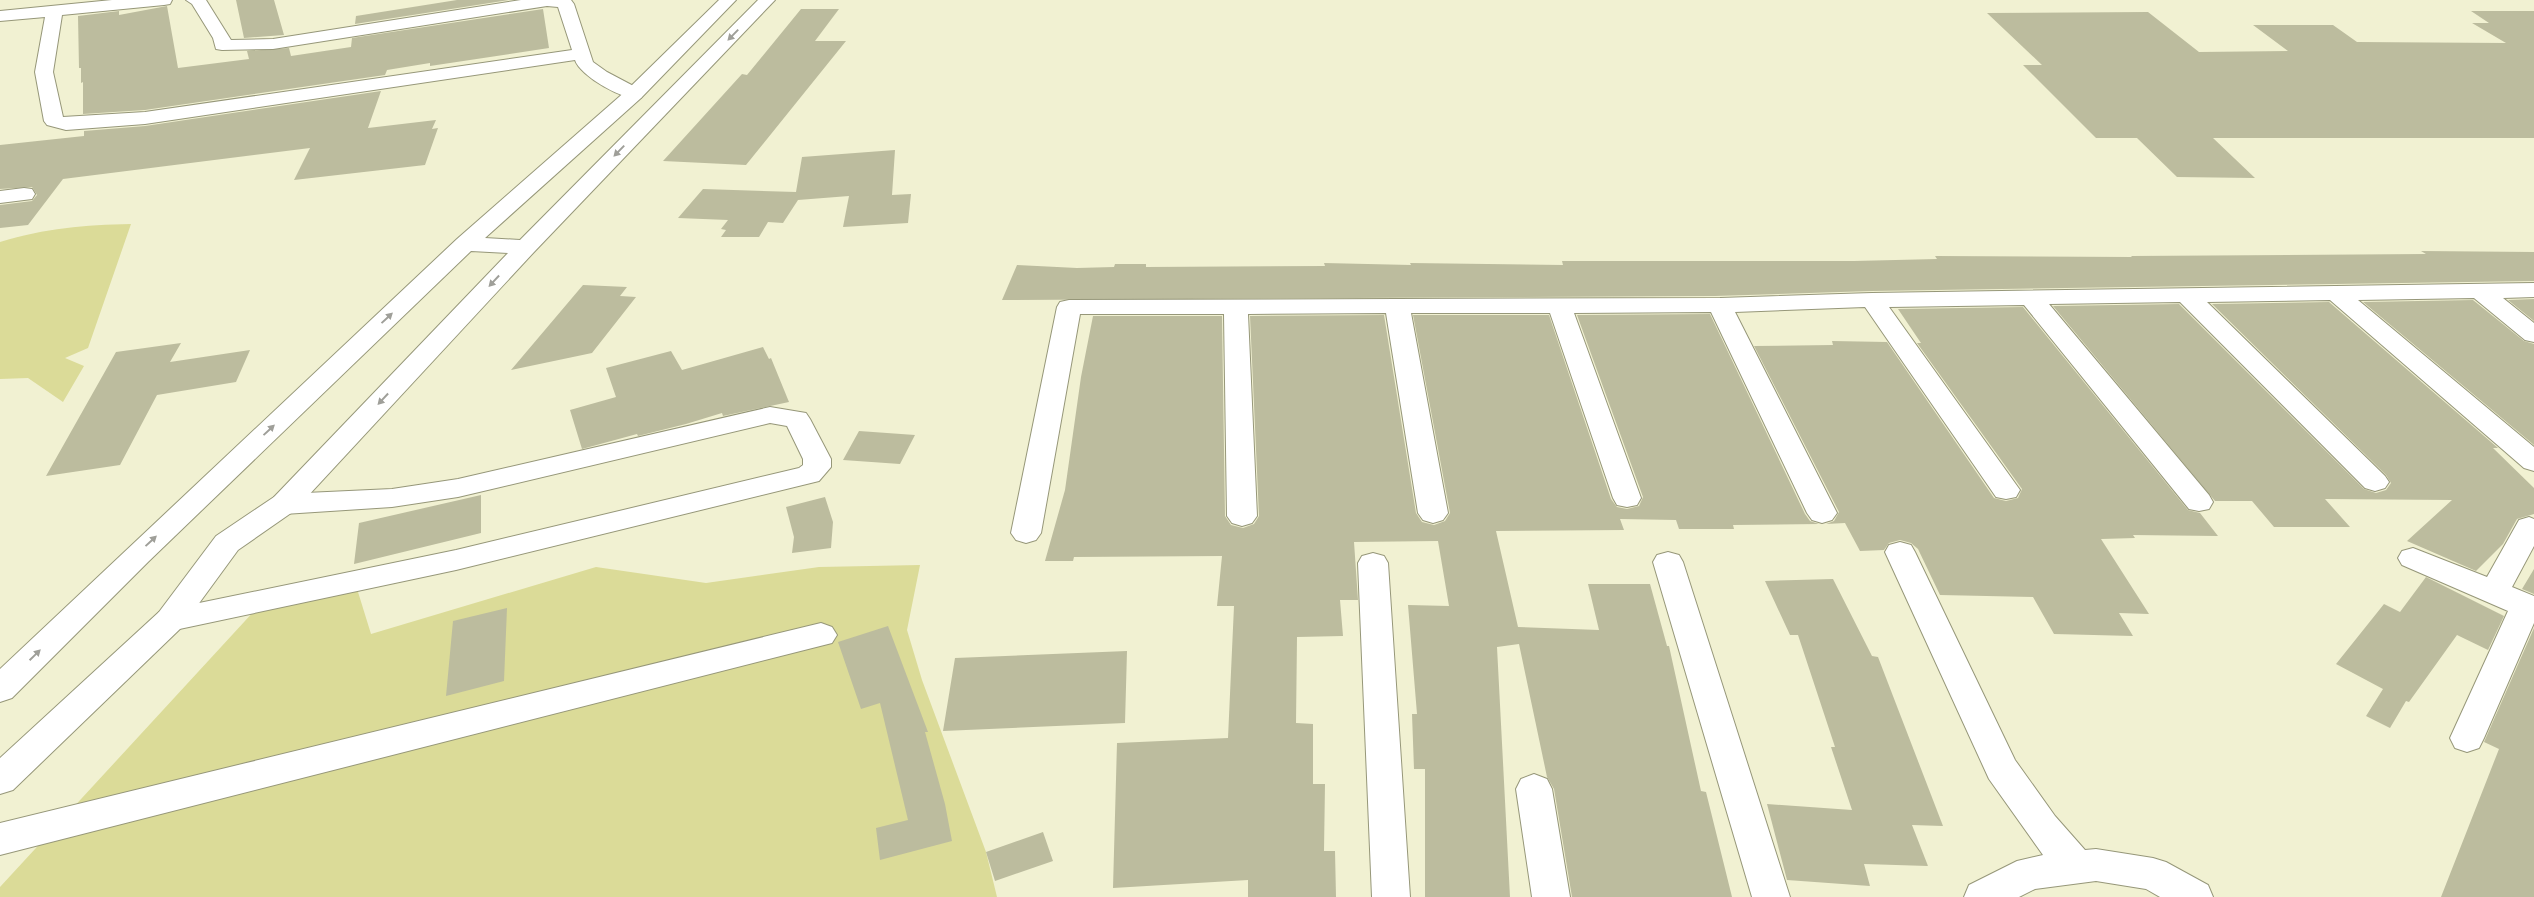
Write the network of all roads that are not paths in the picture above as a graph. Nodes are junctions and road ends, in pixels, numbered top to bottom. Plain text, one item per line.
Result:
1 (164, 0) edge
2 (194, 0) edge
3 (728, 0) edge
4 (767, 0) edge
5 (54, 12) junction
6 (0, 16) edge
7 (582, 54) junction
8 (634, 94) junction
9 (24, 194) dead end
10 (0, 197) edge
11 (465, 244) junction
12 (526, 247) junction
13 (2534, 290) edge
14 (2480, 291) junction
15 (2338, 295) junction
16 (2188, 297) junction
17 (2032, 299) junction
18 (1872, 300) junction
19 (1397, 305) junction
20 (1556, 305) junction
21 (1720, 305) junction
22 (1236, 306) junction
23 (2534, 335) edge
24 (2534, 462) edge
25 (2375, 482) dead end
26 (2006, 490) dead end
27 (1626, 498) dead end
28 (2199, 502) dead end
29 (284, 504) junction
30 (1433, 513) dead end
31 (1822, 514) dead end
32 (1242, 516) dead end
33 (2529, 527) dead end
34 (1026, 533) dead end
35 (1900, 552) dead end
36 (2413, 558) dead end
37 (1668, 562) dead end
38 (1373, 563) dead end
39 (2495, 592) junction
40 (2530, 607) edge
41 (170, 620) junction
42 (821, 635) dead end
43 (0, 689) edge
44 (2467, 738) dead end
45 (0, 780) edge
46 (1534, 789) dead end
47 (0, 839) edge
48 (2077, 868) junction
49 (1391, 897) edge
50 (1551, 897) edge
51 (1771, 897) edge
52 (1983, 897) edge
53 (2194, 897) edge

1 - 5 street
2 - 7 street
3 - 8 street
4 -> 12 street
5 - 6 street
5 - 7 street
7 - 8 street
8 - 11 street
9 - 10 street
11 - 12 street
43 -> 11 street
12 -> 29 street
13 - 14 street
14 - 15 street
14 - 23 street
15 - 16 street
15 - 24 street
16 - 17 street
16 - 25 street
17 - 18 street
17 - 28 street
18 - 21 street
18 - 26 street
19 - 20 street
19 - 22 street
19 - 30 street
20 - 21 street
20 - 27 street
21 - 31 street
22 - 32 street
22 - 34 street
29 - 41 street
29 - 41 street
33 - 39 street
35 - 48 street
36 - 39 street
37 - 51 street
38 - 49 street
39 - 40 street
40 - 44 street
41 - 45 street
42 - 47 street
46 - 50 street
48 - 52 street
48 - 53 street

